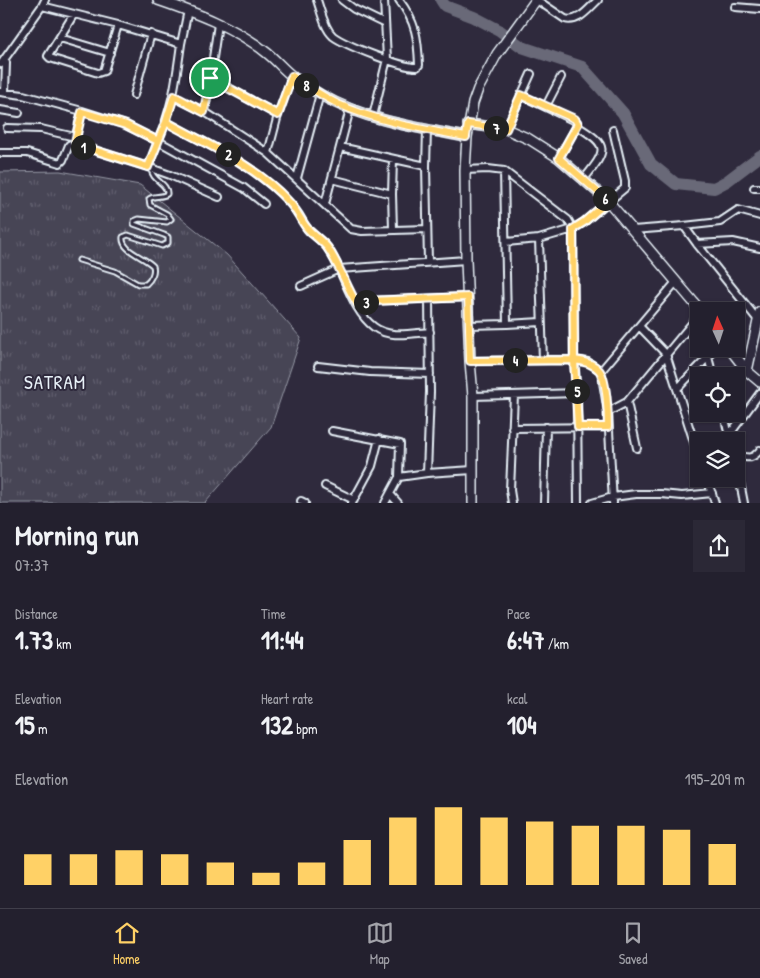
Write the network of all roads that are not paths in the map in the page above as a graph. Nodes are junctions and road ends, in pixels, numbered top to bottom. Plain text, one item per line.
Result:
1 (158, 0) edge
2 (317, 0) edge
3 (342, 0) edge
4 (384, 0) edge
5 (399, 0) edge
6 (536, 0) edge
7 (598, 0) edge
8 (44, 3) edge
9 (185, 6) edge
10 (735, 7) dead end
11 (760, 9) edge
12 (74, 14) junction
13 (118, 24) junction
14 (218, 24) junction
15 (385, 24) junction
16 (151, 34) junction
17 (60, 38) junction
18 (181, 44) junction
19 (110, 53) junction
20 (387, 59) junction
21 (4, 63) edge
22 (531, 74) dead end
23 (292, 76) junction
24 (561, 77) dead end
25 (210, 78) junction
26 (3, 92) edge
27 (320, 94) junction
28 (134, 95) dead end
29 (521, 95) junction
30 (174, 96) junction
31 (546, 106) junction
32 (350, 109) junction
33 (0, 110) edge
34 (82, 112) junction
35 (204, 112) junction
36 (19, 113) dead end
37 (278, 115) junction
38 (373, 116) junction
39 (166, 122) junction
40 (468, 124) junction
41 (577, 126) junction
42 (7, 128) dead end
43 (506, 129) junction
44 (427, 130) junction
45 (613, 130) dead end
46 (466, 137) junction
47 (75, 139) junction
48 (158, 141) junction
49 (340, 147) junction
50 (0, 153) edge
51 (268, 153) junction
52 (559, 158) junction
53 (393, 159) junction
54 (426, 166) junction
55 (150, 168) junction
56 (465, 170) junction
57 (504, 171) junction
58 (296, 178) junction
59 (332, 179) junction
60 (584, 180) junction
61 (392, 194) junction
62 (219, 197) dead end
63 (608, 201) junction
64 (264, 204) dead end
65 (325, 204) junction
66 (760, 216) edge
67 (684, 226) junction
68 (393, 229) junction
69 (427, 229) junction
70 (573, 229) junction
71 (633, 230) junction
72 (539, 239) junction
73 (506, 242) junction
74 (697, 244) junction
75 (760, 248) edge
76 (79, 260) dead end
77 (466, 260) junction
78 (428, 262) junction
79 (339, 269) junction
80 (676, 282) junction
81 (302, 286) dead end
82 (468, 297) junction
83 (429, 299) junction
84 (693, 302) edge
85 (357, 304) junction
86 (759, 316) edge
87 (542, 322) junction
88 (508, 324) junction
89 (469, 326) junction
90 (639, 326) junction
91 (690, 326) edge
92 (430, 332) junction
93 (666, 354) junction
94 (707, 358) edge
95 (737, 358) edge
96 (543, 360) junction
97 (574, 360) junction
98 (470, 361) junction
99 (318, 366) dead end
100 (601, 371) junction
101 (747, 371) junction
102 (430, 374) junction
103 (760, 382) edge
104 (677, 389) junction
105 (577, 393) junction
106 (760, 393) edge
107 (514, 395) junction
108 (473, 396) junction
109 (627, 402) junction
110 (608, 412) junction
111 (546, 427) junction
112 (578, 427) junction
113 (608, 427) junction
114 (512, 428) junction
115 (332, 431) dead end
116 (691, 432) edge
117 (731, 432) edge
118 (379, 439) junction
119 (637, 448) dead end
120 (760, 450) edge
121 (745, 457) edge
122 (473, 470) junction
123 (427, 473) junction
124 (399, 477) junction
125 (325, 486) dead end
126 (710, 487) edge
127 (741, 487) edge
128 (712, 493) junction
129 (390, 494) junction
130 (649, 494) junction
131 (613, 500) edge
132 (353, 501) edge
133 (385, 503) edge
134 (398, 503) edge
135 (473, 503) edge
136 (512, 503) edge
137 (544, 503) edge
138 (578, 503) edge
139 (592, 503) edge
140 (650, 503) edge
141 (715, 503) edge
142 (744, 503) edge

1 - 9 street
2 - 20 street
3 - 15 street
4 - 15 street
5 - 20 street
6 - 7 street
6 - 40 street
8 - 12 street
8 - 21 street
9 - 14 street
9 - 18 street
10 - 11 street
12 - 13 street
12 - 17 street
13 - 16 street
13 - 19 street
14 - 23 street
14 - 25 street
15 - 20 street
16 - 18 street
16 - 28 street
17 - 19 street
17 - 19 street
18 - 30 street
20 - 38 street
21 - 26 street
22 - 29 street
23 - 27 street
23 - 37 street
24 - 31 street
25 - 35 street
25 - 37 street
26 - 34 street
27 - 32 street
27 - 58 street
29 - 31 street
29 - 43 street
30 - 35 street
30 - 39 street
31 - 41 street
32 - 38 street
32 - 49 street
33 - 36 street
34 - 47 street
34 - 48 street
35 - 51 street
37 - 51 street
38 - 44 street
39 - 48 street
39 - 79 street
40 - 43 street
40 - 46 street
41 - 52 street
41 - 60 street
42 - 47 street
43 - 52 street
44 - 46 street
44 - 54 street
45 - 63 street
46 - 56 street
47 - 50 street
47 - 55 street
48 - 55 street
48 - 64 street
49 - 53 street
49 - 59 street
51 - 58 street
52 - 60 street
53 - 54 street
53 - 61 street
54 - 69 street
55 - 62 street
55 - 76 lane
56 - 57 street
56 - 77 street
57 - 70 street
57 - 73 street
58 - 65 street
59 - 61 street
59 - 65 street
60 - 63 street
61 - 68 street
63 - 70 street
63 - 71 street
65 - 68 street
66 - 67 street
67 - 71 street
67 - 74 street
68 - 69 street
69 - 78 street
70 - 72 street
70 - 97 street
71 - 80 street
72 - 73 street
72 - 87 street
73 - 88 street
74 - 75 street
74 - 86 street
77 - 78 street
77 - 82 street
78 - 79 street
79 - 81 street
79 - 85 street
80 - 84 street
80 - 90 street
82 - 83 street
82 - 89 street
83 - 85 street
83 - 92 street
85 - 92 street
86 - 101 street
87 - 88 street
87 - 96 street
88 - 89 street
89 - 98 street
90 - 93 street
90 - 100 street
91 - 93 street
92 - 102 street
93 - 104 street
93 - 109 street
94 - 104 street
95 - 101 street
96 - 97 street
96 - 98 street
97 - 100 street
97 - 105 street
98 - 108 street
99 - 102 street
100 - 110 street
101 - 103 street
102 - 123 street
104 - 116 street
105 - 107 street
105 - 112 street
106 - 117 street
107 - 108 street
107 - 114 street
108 - 122 street
109 - 110 street
109 - 119 street
110 - 113 street
111 - 112 street
111 - 114 street
111 - 137 street
112 - 113 street
112 - 138 street
113 - 131 street
114 - 136 street
115 - 118 street
118 - 124 street
118 - 132 street
120 - 121 street
122 - 123 street
122 - 135 street
123 - 124 street
124 - 129 street
125 - 132 street
126 - 128 street
127 - 142 street
128 - 130 street
128 - 141 street
129 - 133 street
129 - 134 street
130 - 131 street
130 - 140 street
131 - 139 street

